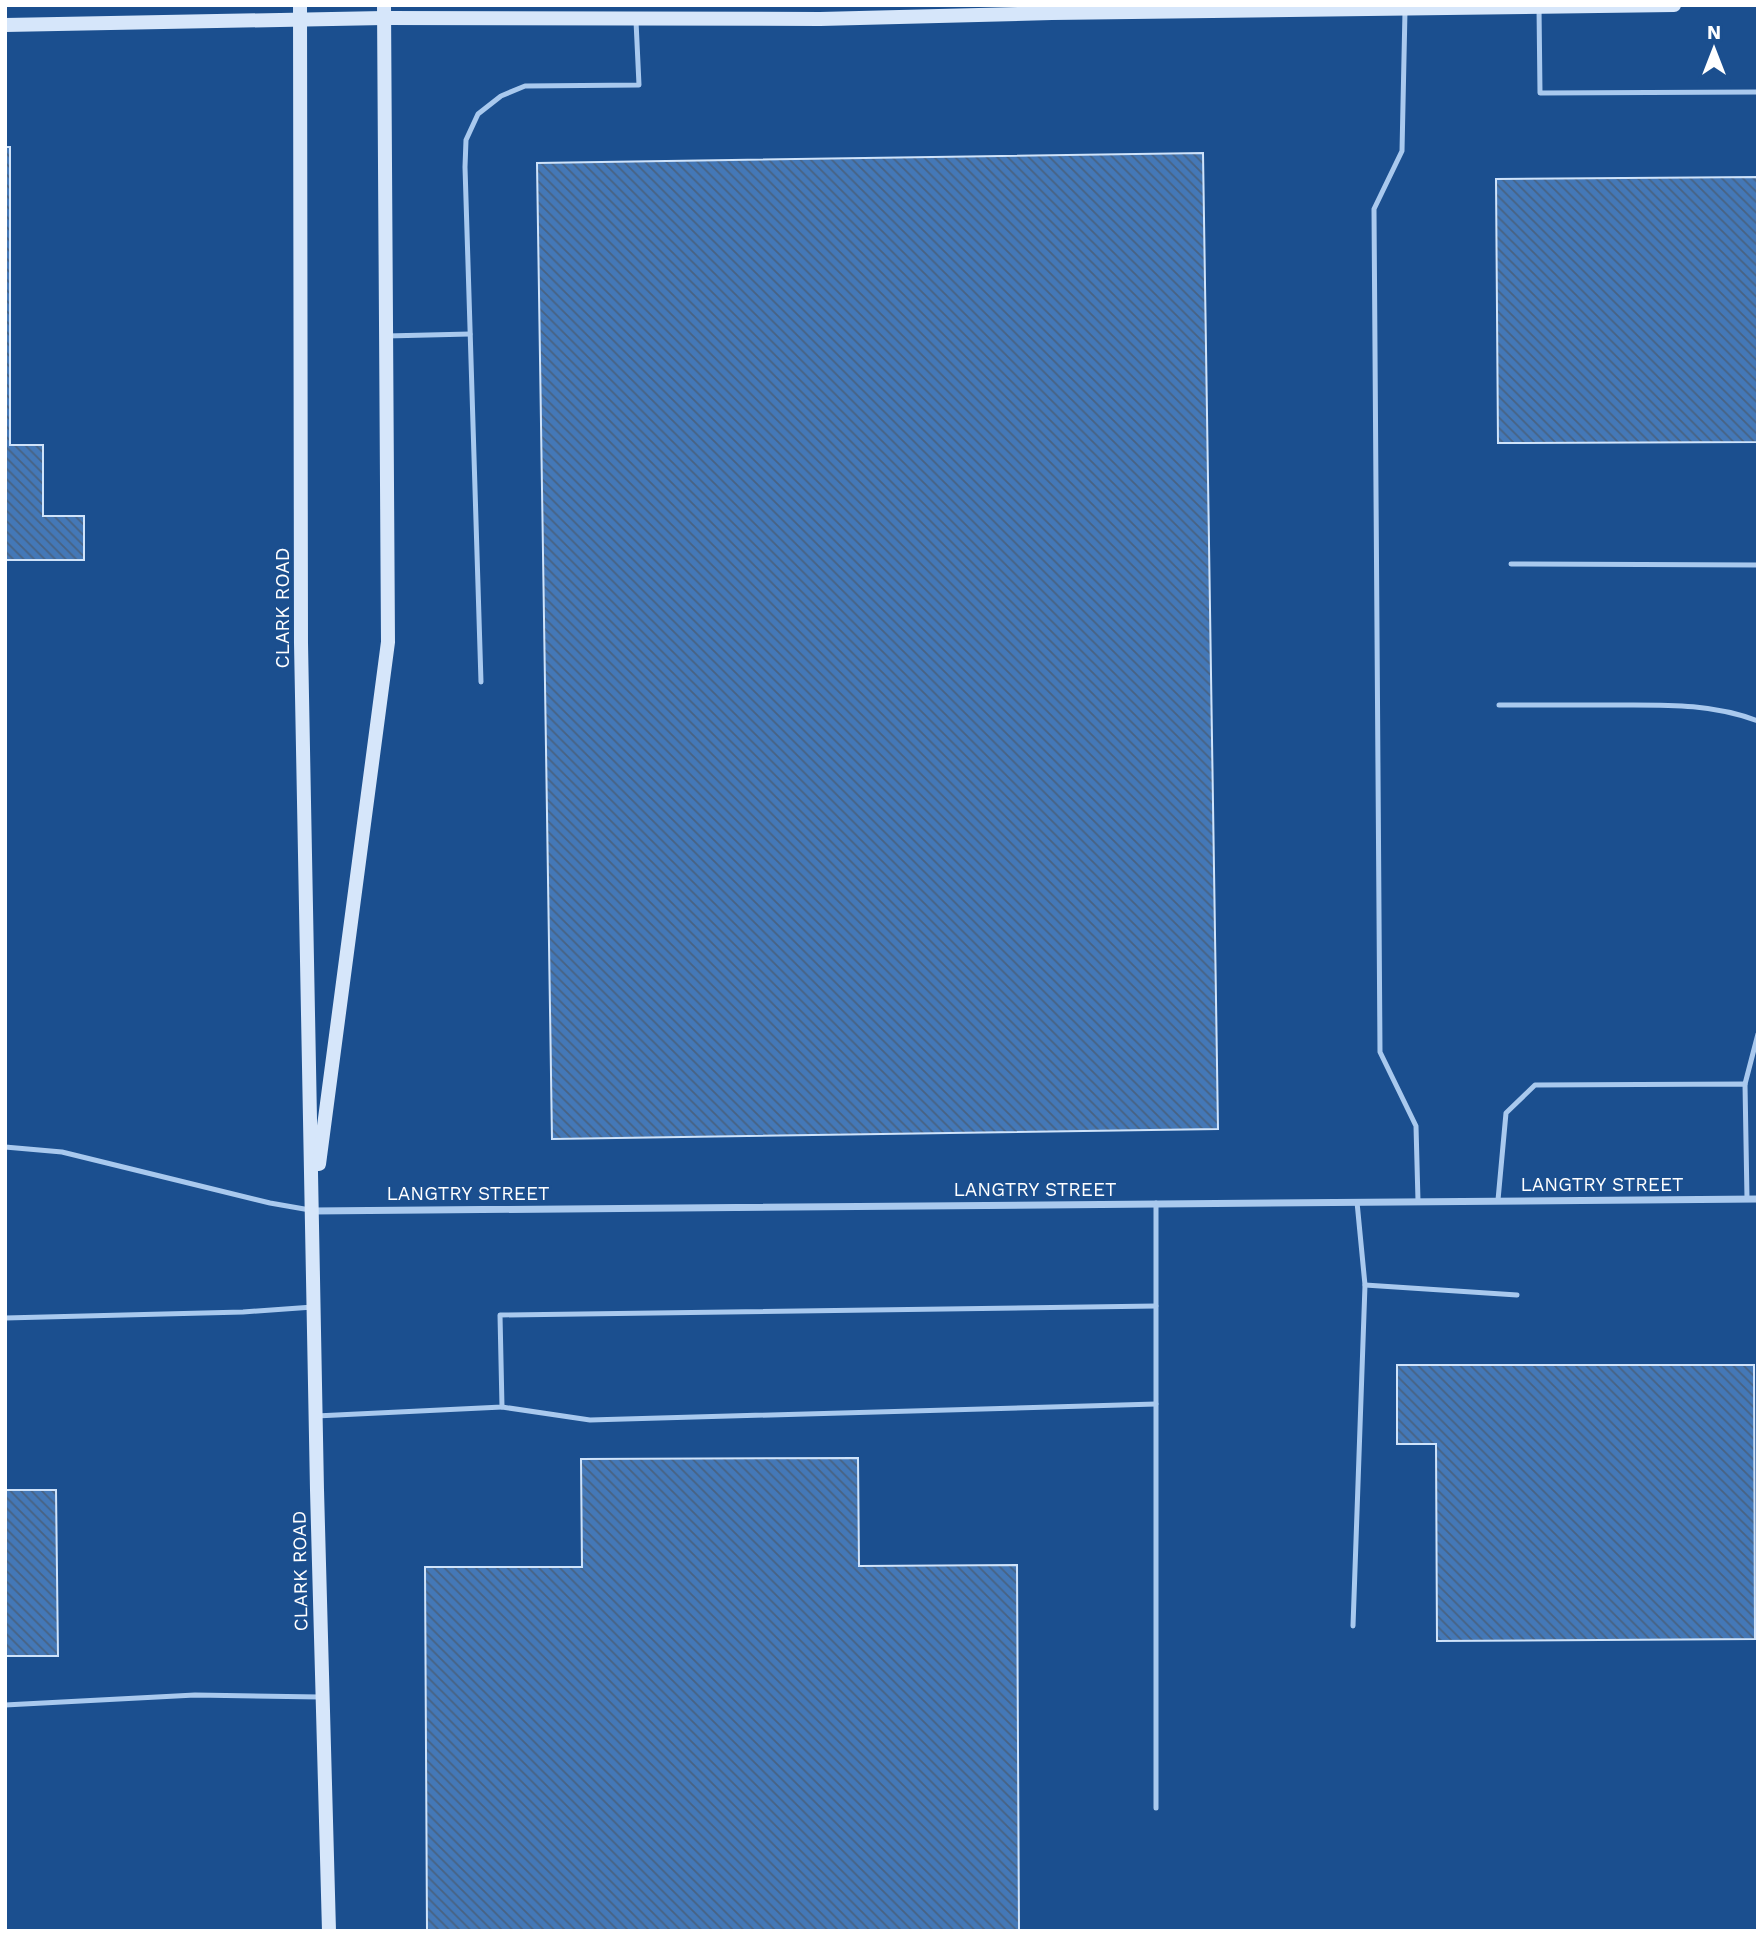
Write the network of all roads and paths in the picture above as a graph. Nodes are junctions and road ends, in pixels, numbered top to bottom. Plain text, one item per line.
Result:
1 (1674, 5) edge
2 (1539, 7) edge
3 (1405, 9) junction
4 (384, 11) edge
5 (300, 13) edge
6 (636, 18) junction
7 (5, 25) edge
8 (1758, 92) edge
9 (470, 334) junction
10 (386, 336) junction
11 (1511, 564) dead end
12 (1758, 565) edge
13 (481, 682) dead end
14 (1499, 705) dead end
15 (1758, 721) edge
16 (1758, 1034) edge
17 (1745, 1084) junction
18 (5, 1147) edge
19 (1747, 1199) junction
20 (1758, 1199) edge
21 (1497, 1200) junction
22 (1418, 1201) junction
23 (1357, 1202) junction
24 (1156, 1203) junction
25 (313, 1210) junction
26 (1365, 1285) junction
27 (1517, 1295) dead end
28 (1156, 1306) junction
29 (314, 1307) junction
30 (5, 1318) edge
31 (1156, 1404) junction
32 (502, 1407) junction
33 (316, 1416) junction
34 (1353, 1626) dead end
35 (323, 1697) junction
36 (5, 1705) edge
37 (1156, 1808) dead end
38 (329, 1931) edge

1 - 2 street
2 - 3 street
2 - 8 lane
3 - 6 street
3 - 22 lane
4 - 5 street
4 - 6 street
4 - 10 street, CLARK ROAD
5 - 7 street
5 - 25 street, CLARK ROAD
6 - 9 lane
9 - 10 lane
9 - 13 lane
10 - 25 street, CLARK ROAD
11 - 12 lane
14 - 15 lane
16 - 17 lane
17 - 19 lane
17 - 21 lane
18 - 25 lane
19 - 20 street, LANGTRY STREET
19 - 21 street, LANGTRY STREET
21 - 22 street, LANGTRY STREET
22 - 23 street, LANGTRY STREET
23 - 24 street, LANGTRY STREET
23 - 26 lane
24 - 25 street, LANGTRY STREET
24 - 28 lane
25 - 29 street, CLARK ROAD
26 - 27 lane
26 - 34 lane
28 - 31 lane
28 - 32 lane
29 - 30 lane
29 - 33 street, CLARK ROAD
31 - 32 lane
31 - 37 lane
32 - 33 lane
33 - 35 street, CLARK ROAD
35 - 36 lane
35 - 38 street, CLARK ROAD

